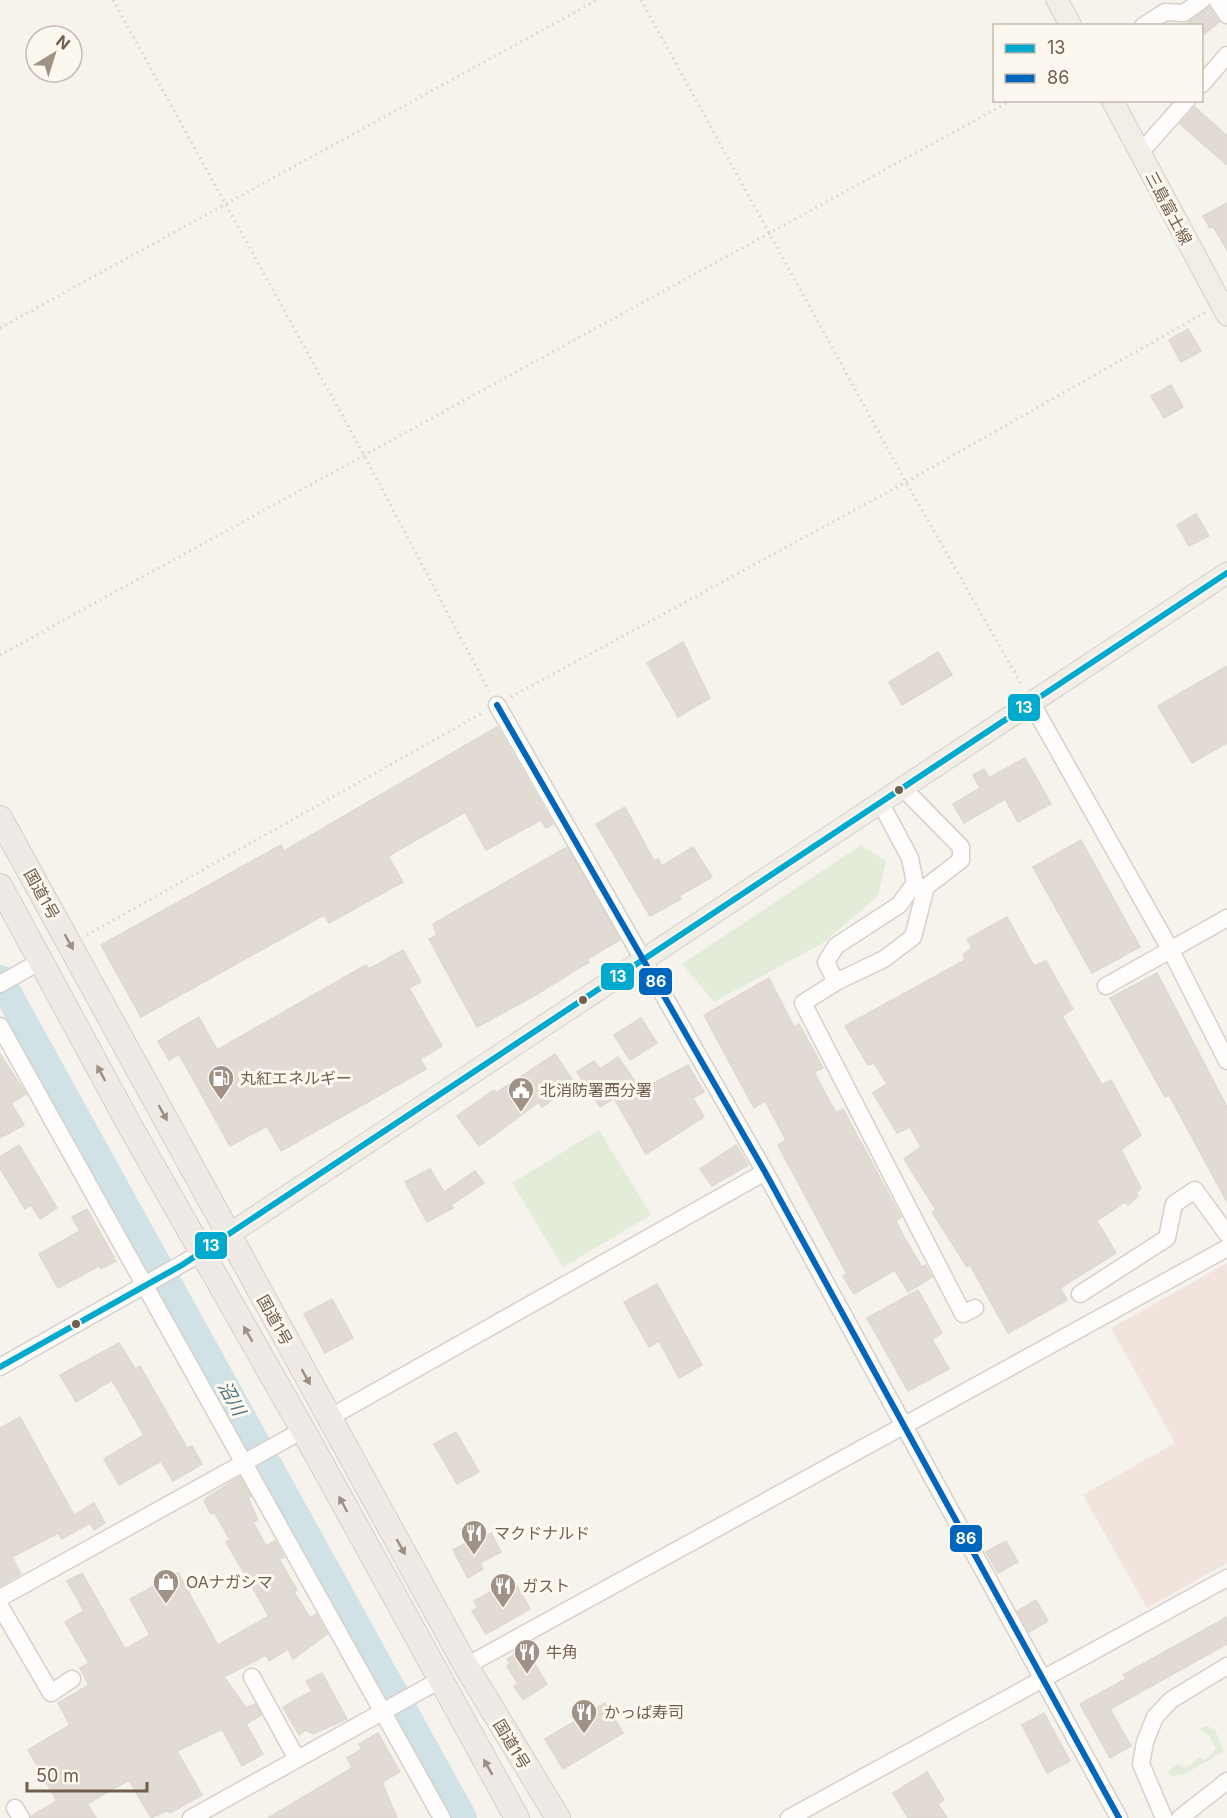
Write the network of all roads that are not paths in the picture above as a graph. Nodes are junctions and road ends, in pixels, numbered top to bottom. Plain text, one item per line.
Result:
1 (1057, 0) edge
2 (1202, 0) edge
3 (1217, 0) edge
4 (1227, 15) edge
5 (1070, 24) edge
6 (1146, 24) edge
7 (1227, 55) edge
8 (1203, 83) edge
9 (1113, 102) edge
10 (1185, 102) edge
11 (1140, 153) junction
12 (1224, 310) edge
13 (1227, 573) edge
14 (1031, 702) junction
15 (496, 705) road end
16 (902, 787) junction
17 (880, 802) junction
18 (0, 818) edge
19 (0, 886) edge
20 (1227, 918) edge
21 (1170, 949) junction
22 (644, 958) junction
23 (41, 961) junction
24 (836, 982) junction
25 (0, 984) edge
26 (1106, 986) dead end
27 (0, 1026) edge
28 (1227, 1060) edge
29 (765, 1172) junction
30 (229, 1234) junction
31 (1227, 1234) edge
32 (1227, 1248) edge
33 (191, 1259) junction
34 (147, 1285) junction
35 (1080, 1294) dead end
36 (975, 1308) dead end
37 (0, 1367) edge
38 (329, 1419) junction
39 (902, 1424) junction
40 (294, 1436) junction
41 (247, 1459) junction
42 (1227, 1578) edge
43 (0, 1598) edge
44 (0, 1606) edge
45 (466, 1666) junction
46 (1227, 1666) edge
47 (252, 1677) dead end
48 (72, 1678) dead end
49 (1044, 1678) junction
50 (429, 1685) junction
51 (384, 1710) junction
52 (297, 1759) junction
53 (1227, 1781) edge
54 (192, 1818) edge
55 (442, 1818) edge
56 (517, 1818) edge
57 (558, 1818) edge
58 (789, 1818) edge
59 (1119, 1818) edge
60 (1164, 1818) edge
61 (1180, 1818) edge

1 - 5 main road
2 - 6 street
3 - 4 street
7 - 8 street
9 - 11 main road, 三島富士線
10 - 11 street
11 - 12 main road, 三島富士線
13 - 14 main road
14 - 16 main road
14 - 21 street
15 - 22 street
16 - 17 main road
16 - 24 street
17 - 22 main road
17 - 24 street
18 -> 30 highway, 国道1号
19 - 23 highway, 国道1号
20 - 21 street
21 - 26 street
21 - 28 street
22 - 29 street
22 - 30 main road
23 - 25 street
33 -> 23 highway, 国道1号
24 - 36 street
27 - 34 street
29 - 38 street
29 - 39 street
30 - 33 main road
30 -> 38 highway, 国道1号
31 - 35 street
32 - 39 street
33 - 34 street
40 -> 33 highway, 国道1号
34 - 37 street
34 - 41 street
38 -> 45 highway, 国道1号
39 - 45 street
39 - 49 street
40 - 41 street
50 -> 40 highway, 国道1号
41 - 43 street
41 - 51 street
42 - 49 street
44 - 48 street
45 - 57 highway, 国道1号
46 - 60 street
47 - 52 street
49 - 58 street
49 - 59 street
50 - 51 street
56 -> 50 highway, 国道1号
51 - 52 street
51 - 55 street
52 - 54 street
53 - 61 street

